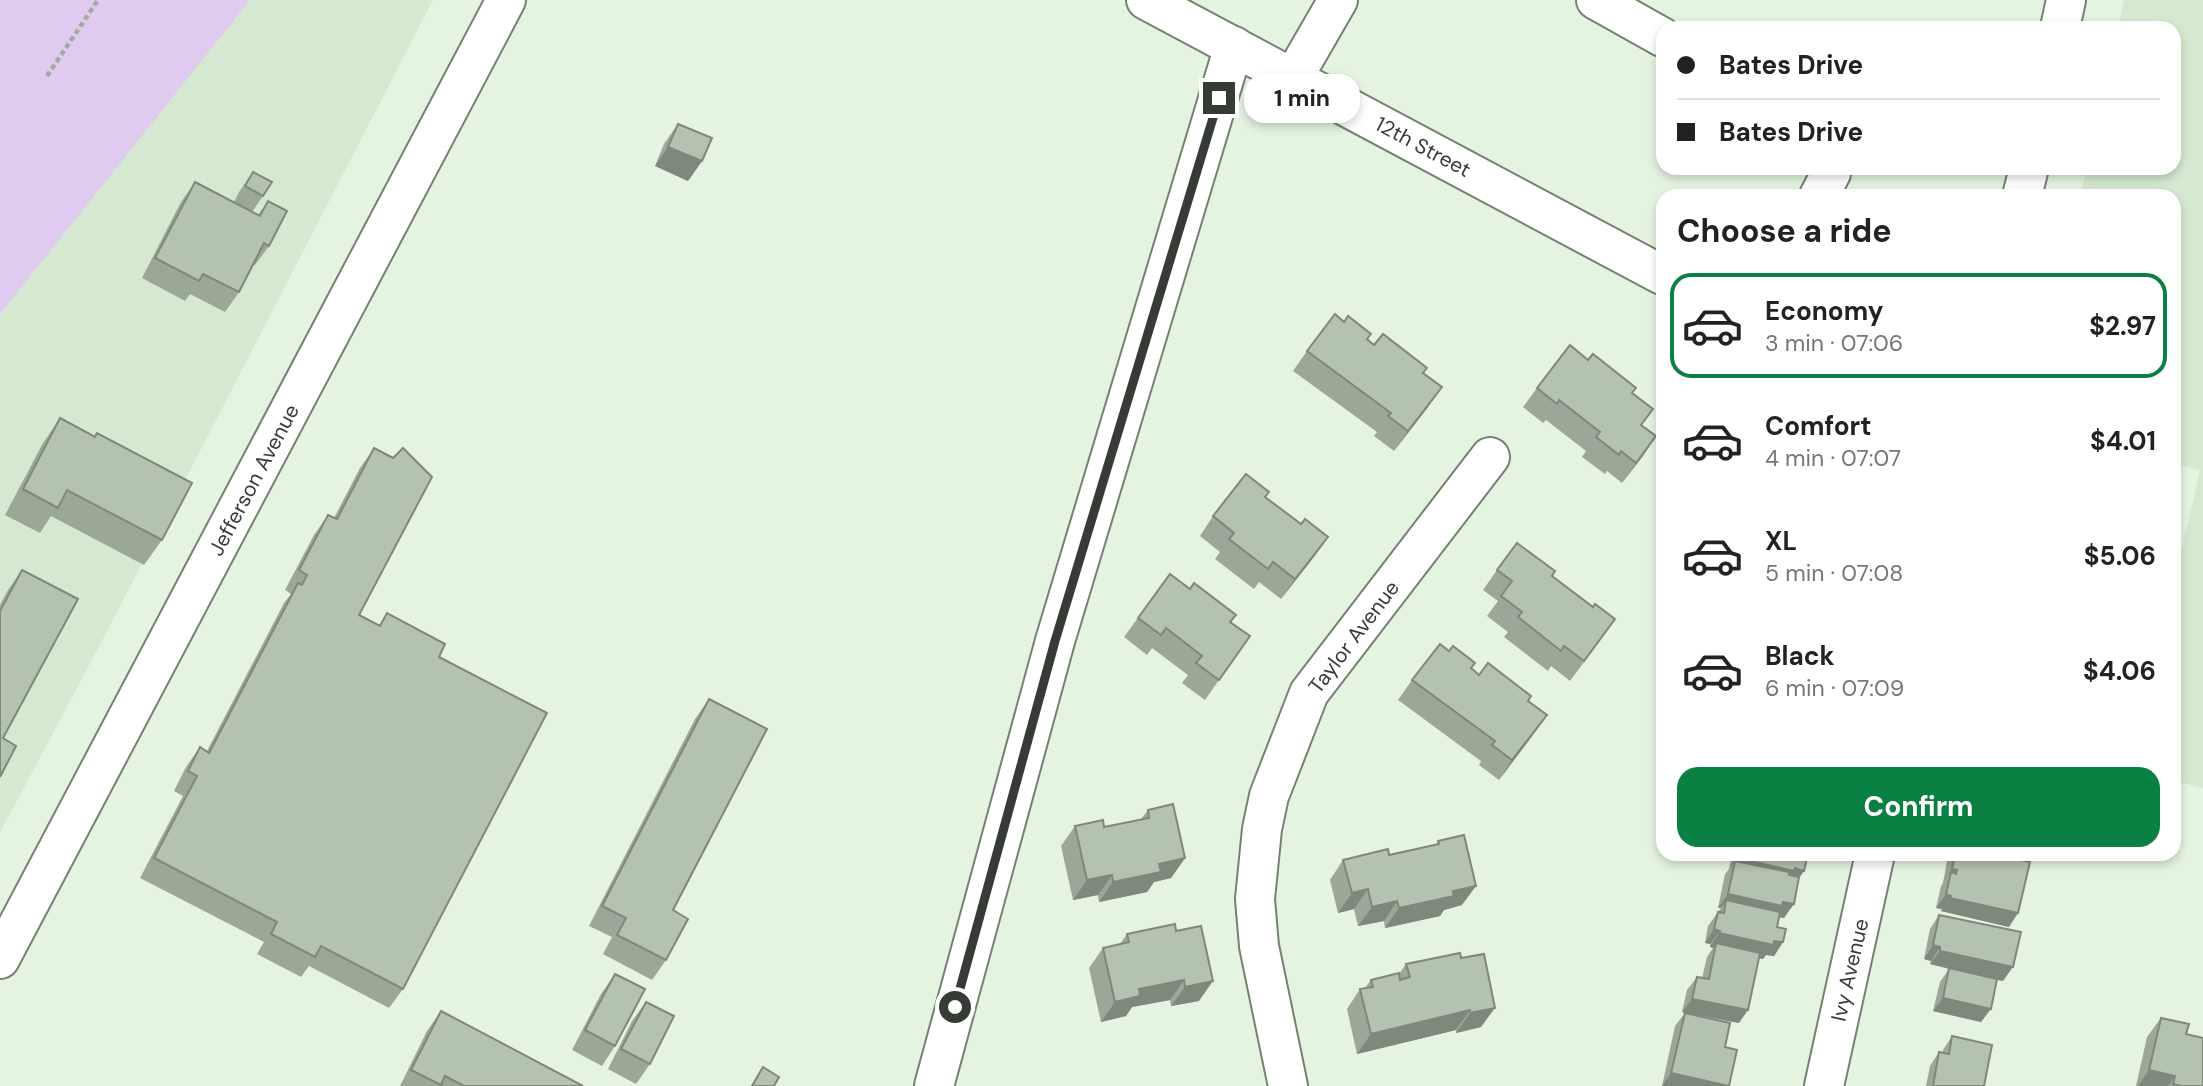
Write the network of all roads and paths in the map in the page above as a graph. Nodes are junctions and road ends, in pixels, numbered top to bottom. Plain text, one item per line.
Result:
1 (98, 0) edge
2 (506, 0) edge
3 (1146, 0) edge
4 (1338, 0) edge
5 (1596, 0) edge
6 (2066, 0) edge
7 (2062, 21) edge
8 (1656, 34) edge
9 (1234, 46) junction
10 (47, 76) dead end
11 (1293, 78) junction
12 (1656, 272) edge
13 (1490, 457) dead end
14 (1873, 861) edge
15 (0, 959) edge
16 (934, 1086) edge
17 (1288, 1086) edge
18 (1824, 1086) edge

1 - 10 path
2 - 15 street, Jefferson Avenue
3 - 9 street, 12th Street
4 - 11 street
5 - 8 street
6 - 7 street
9 - 11 street, 12th Street
9 - 16 street
11 - 12 street, 12th Street
13 - 17 street, Taylor Avenue
14 - 18 street, Ivy Avenue

